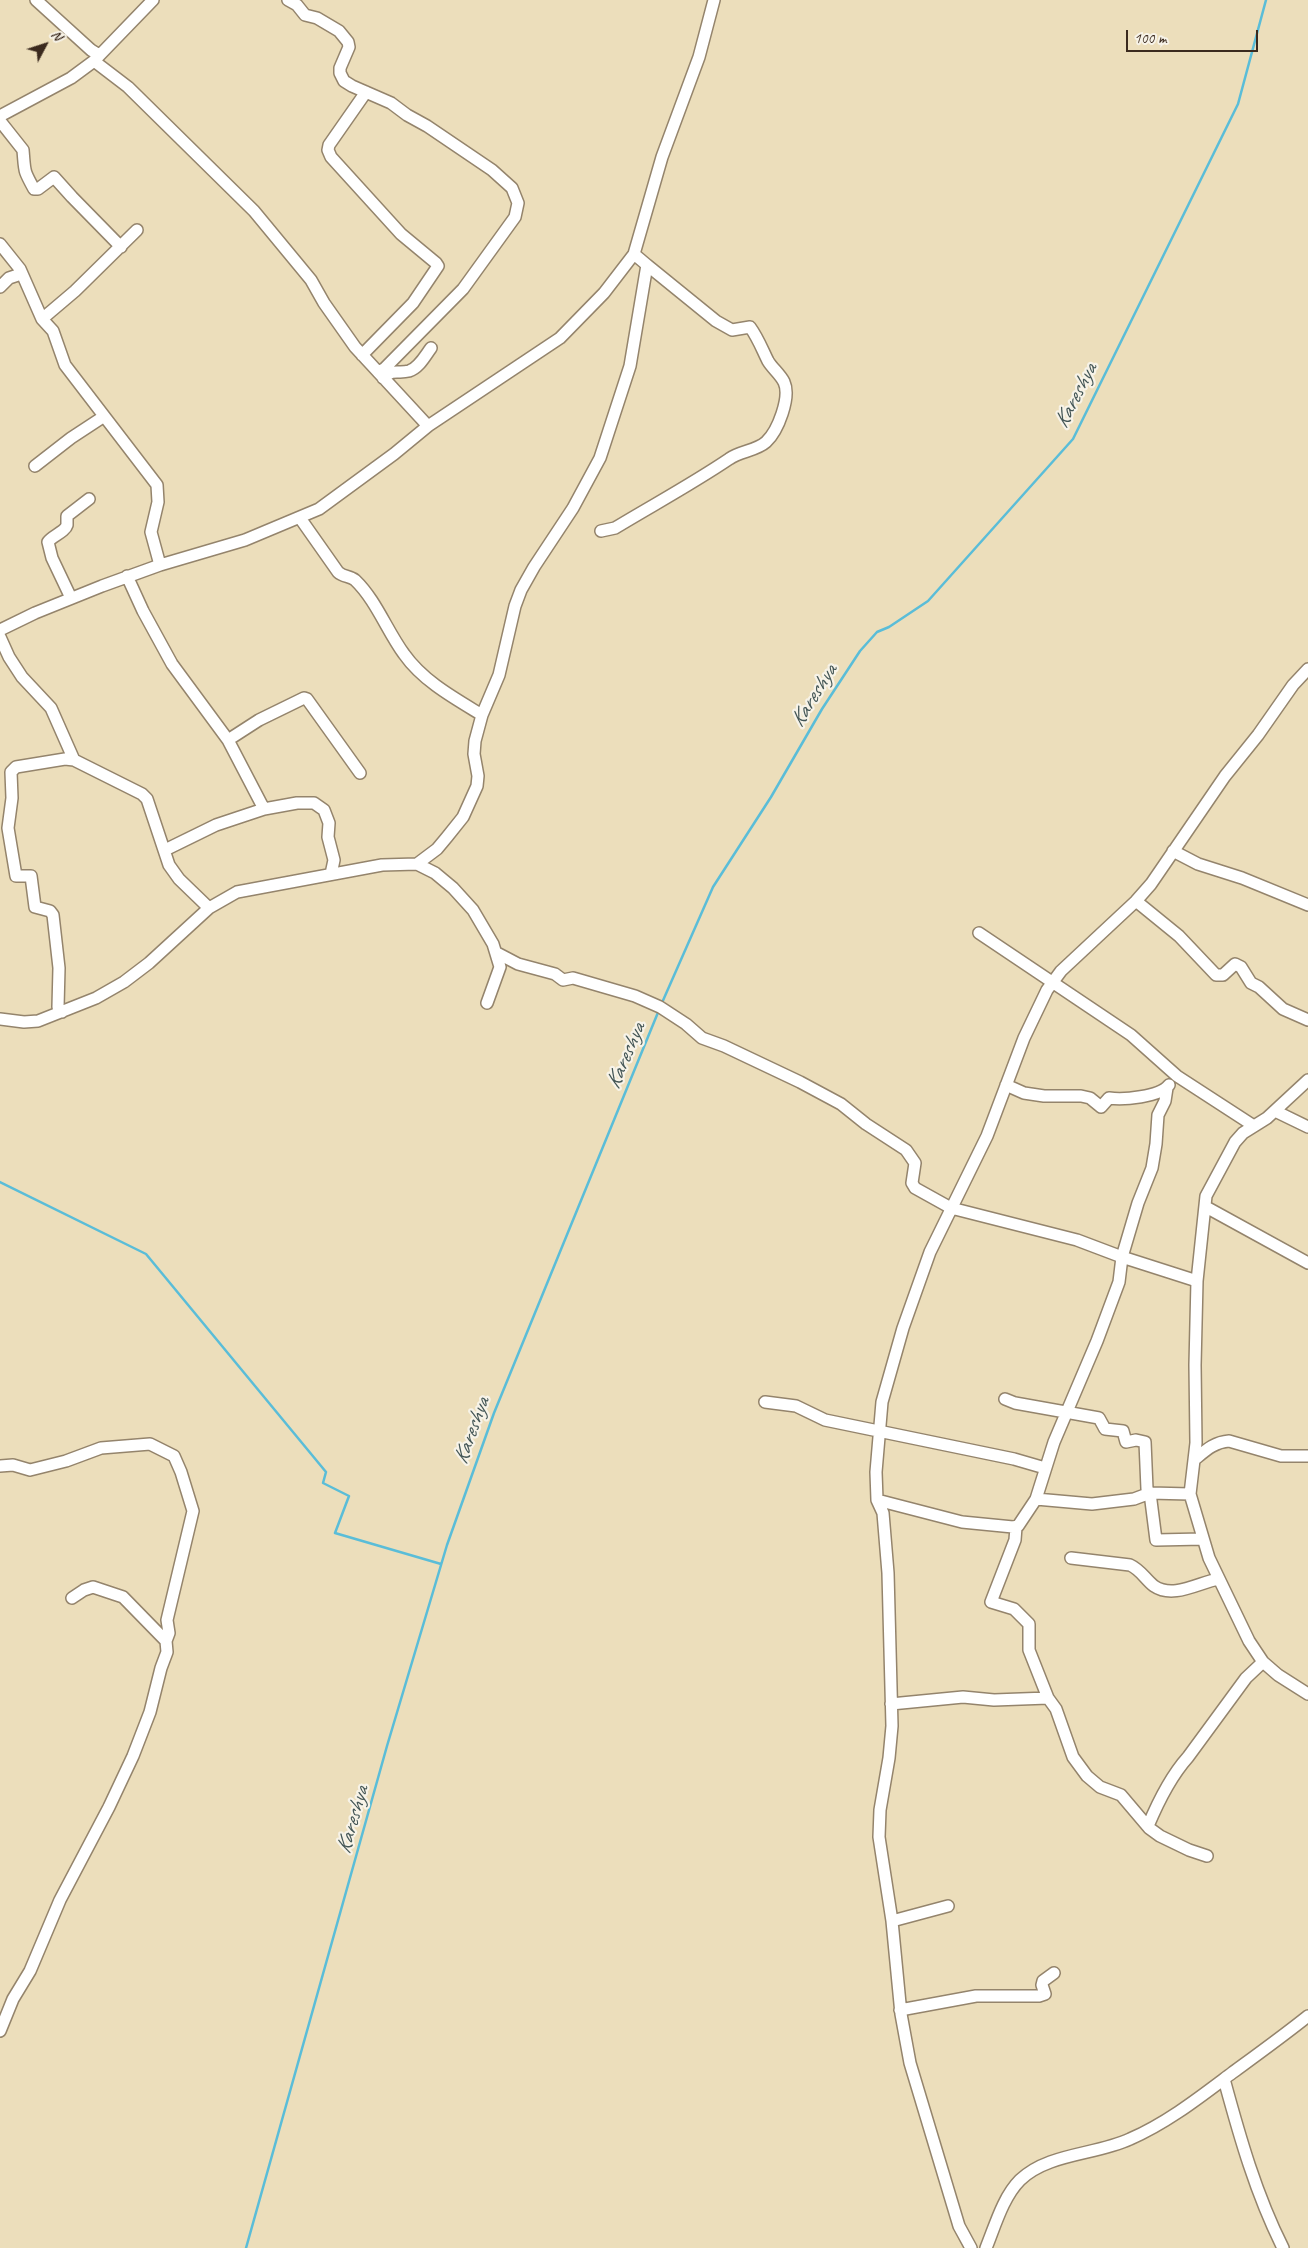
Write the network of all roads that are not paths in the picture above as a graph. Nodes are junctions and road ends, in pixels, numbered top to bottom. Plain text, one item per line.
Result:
1 (36, 0) edge
2 (153, 0) edge
3 (288, 0) edge
4 (714, 0) edge
5 (96, 58) junction
6 (366, 92) junction
7 (0, 116) edge
8 (0, 121) edge
9 (137, 230) dead end
10 (0, 244) edge
11 (121, 247) junction
12 (634, 254) junction
13 (647, 265) junction
14 (21, 274) junction
15 (0, 288) edge
16 (42, 319) junction
17 (431, 348) dead end
18 (362, 355) junction
19 (380, 375) junction
20 (103, 417) junction
21 (428, 426) junction
22 (35, 466) dead end
23 (89, 499) dead end
24 (300, 518) junction
25 (601, 531) dead end
26 (160, 565) junction
27 (128, 576) junction
28 (72, 598) junction
29 (0, 630) edge
30 (0, 637) edge
31 (1308, 669) edge
32 (482, 715) junction
33 (228, 740) junction
34 (74, 760) junction
35 (360, 773) dead end
36 (264, 809) junction
37 (165, 850) junction
38 (1173, 851) junction
39 (417, 864) junction
40 (331, 874) junction
41 (1136, 901) junction
42 (1308, 906) edge
43 (209, 908) junction
44 (979, 933) dead end
45 (497, 953) junction
46 (1052, 982) junction
47 (487, 1003) dead end
48 (62, 1012) junction
49 (0, 1019) edge
50 (1308, 1020) edge
51 (1176, 1076) junction
52 (1308, 1080) edge
53 (1006, 1085) junction
54 (1167, 1088) junction
55 (1275, 1111) junction
56 (1254, 1126) junction
57 (1308, 1127) edge
58 (1206, 1207) junction
59 (951, 1208) junction
60 (1122, 1257) junction
61 (1308, 1263) edge
62 (1197, 1281) junction
63 (1005, 1399) dead end
64 (765, 1402) dead end
65 (1065, 1412) junction
66 (880, 1431) junction
67 (1308, 1456) edge
68 (1194, 1460) junction
69 (0, 1466) edge
70 (1045, 1468) junction
71 (1150, 1493) junction
72 (1190, 1494) junction
73 (1036, 1499) junction
74 (877, 1500) junction
75 (1016, 1527) junction
76 (1203, 1539) junction
77 (1071, 1558) dead end
78 (1218, 1579) junction
79 (72, 1598) dead end
80 (166, 1641) junction
81 (1263, 1662) junction
82 (1308, 1694) edge
83 (1048, 1698) junction
84 (891, 1704) junction
85 (1148, 1826) junction
86 (1208, 1856) dead end
87 (948, 1906) dead end
88 (892, 1921) junction
89 (1054, 1973) dead end
90 (900, 2010) junction
91 (1308, 2016) edge
92 (0, 2031) edge
93 (1224, 2079) junction
94 (971, 2248) edge
95 (986, 2248) edge
96 (1283, 2248) edge

1 - 5 street
2 - 5 street
3 - 6 street
4 - 12 street
5 - 7 street
5 - 18 street
6 - 18 street
6 - 19 street
8 - 11 street
9 - 11 street
10 - 14 street
11 - 16 street
12 - 13 street
12 - 21 street
13 - 25 street
13 - 32 street
14 - 15 street
14 - 16 street
16 - 20 street
17 - 19 street
18 - 19 street
19 - 21 street
20 - 22 street
20 - 26 street
21 - 24 street
23 - 28 street
24 - 26 street
24 - 32 street
26 - 27 street
27 - 28 street
27 - 33 street
28 - 29 street
30 - 34 street
31 - 38 street
32 - 39 street
33 - 35 street
33 - 36 street
34 - 37 street
34 - 48 street
36 - 37 street
36 - 40 street
37 - 43 street
38 - 41 street
38 - 42 street
39 - 40 street
39 - 45 street
40 - 43 street
41 - 46 street
41 - 50 street
43 - 48 street
44 - 46 street
45 - 47 street
45 - 59 street
46 - 51 street
46 - 53 street
48 - 49 street
51 - 54 street
51 - 56 street
52 - 55 street
53 - 54 street
53 - 59 street
54 - 60 street
55 - 56 street
55 - 57 street
56 - 58 street
58 - 61 street
58 - 62 street
59 - 60 street
59 - 66 street
60 - 62 street
60 - 65 street
62 - 68 street
63 - 65 street
64 - 66 street
65 - 70 street
65 - 71 street
66 - 70 street
66 - 74 street
67 - 68 street
68 - 72 street
69 - 80 street
70 - 73 street
71 - 72 street
71 - 73 street
71 - 76 street
72 - 76 street
73 - 75 street
74 - 75 street
74 - 84 street
75 - 83 street
76 - 78 street
77 - 78 street
78 - 81 street
79 - 80 street
80 - 92 street
81 - 82 street
81 - 85 street
83 - 84 street
83 - 85 street
84 - 88 street
85 - 86 street
87 - 88 street
88 - 90 street
89 - 90 street
90 - 94 street
91 - 93 street
93 - 95 street
93 - 96 street

